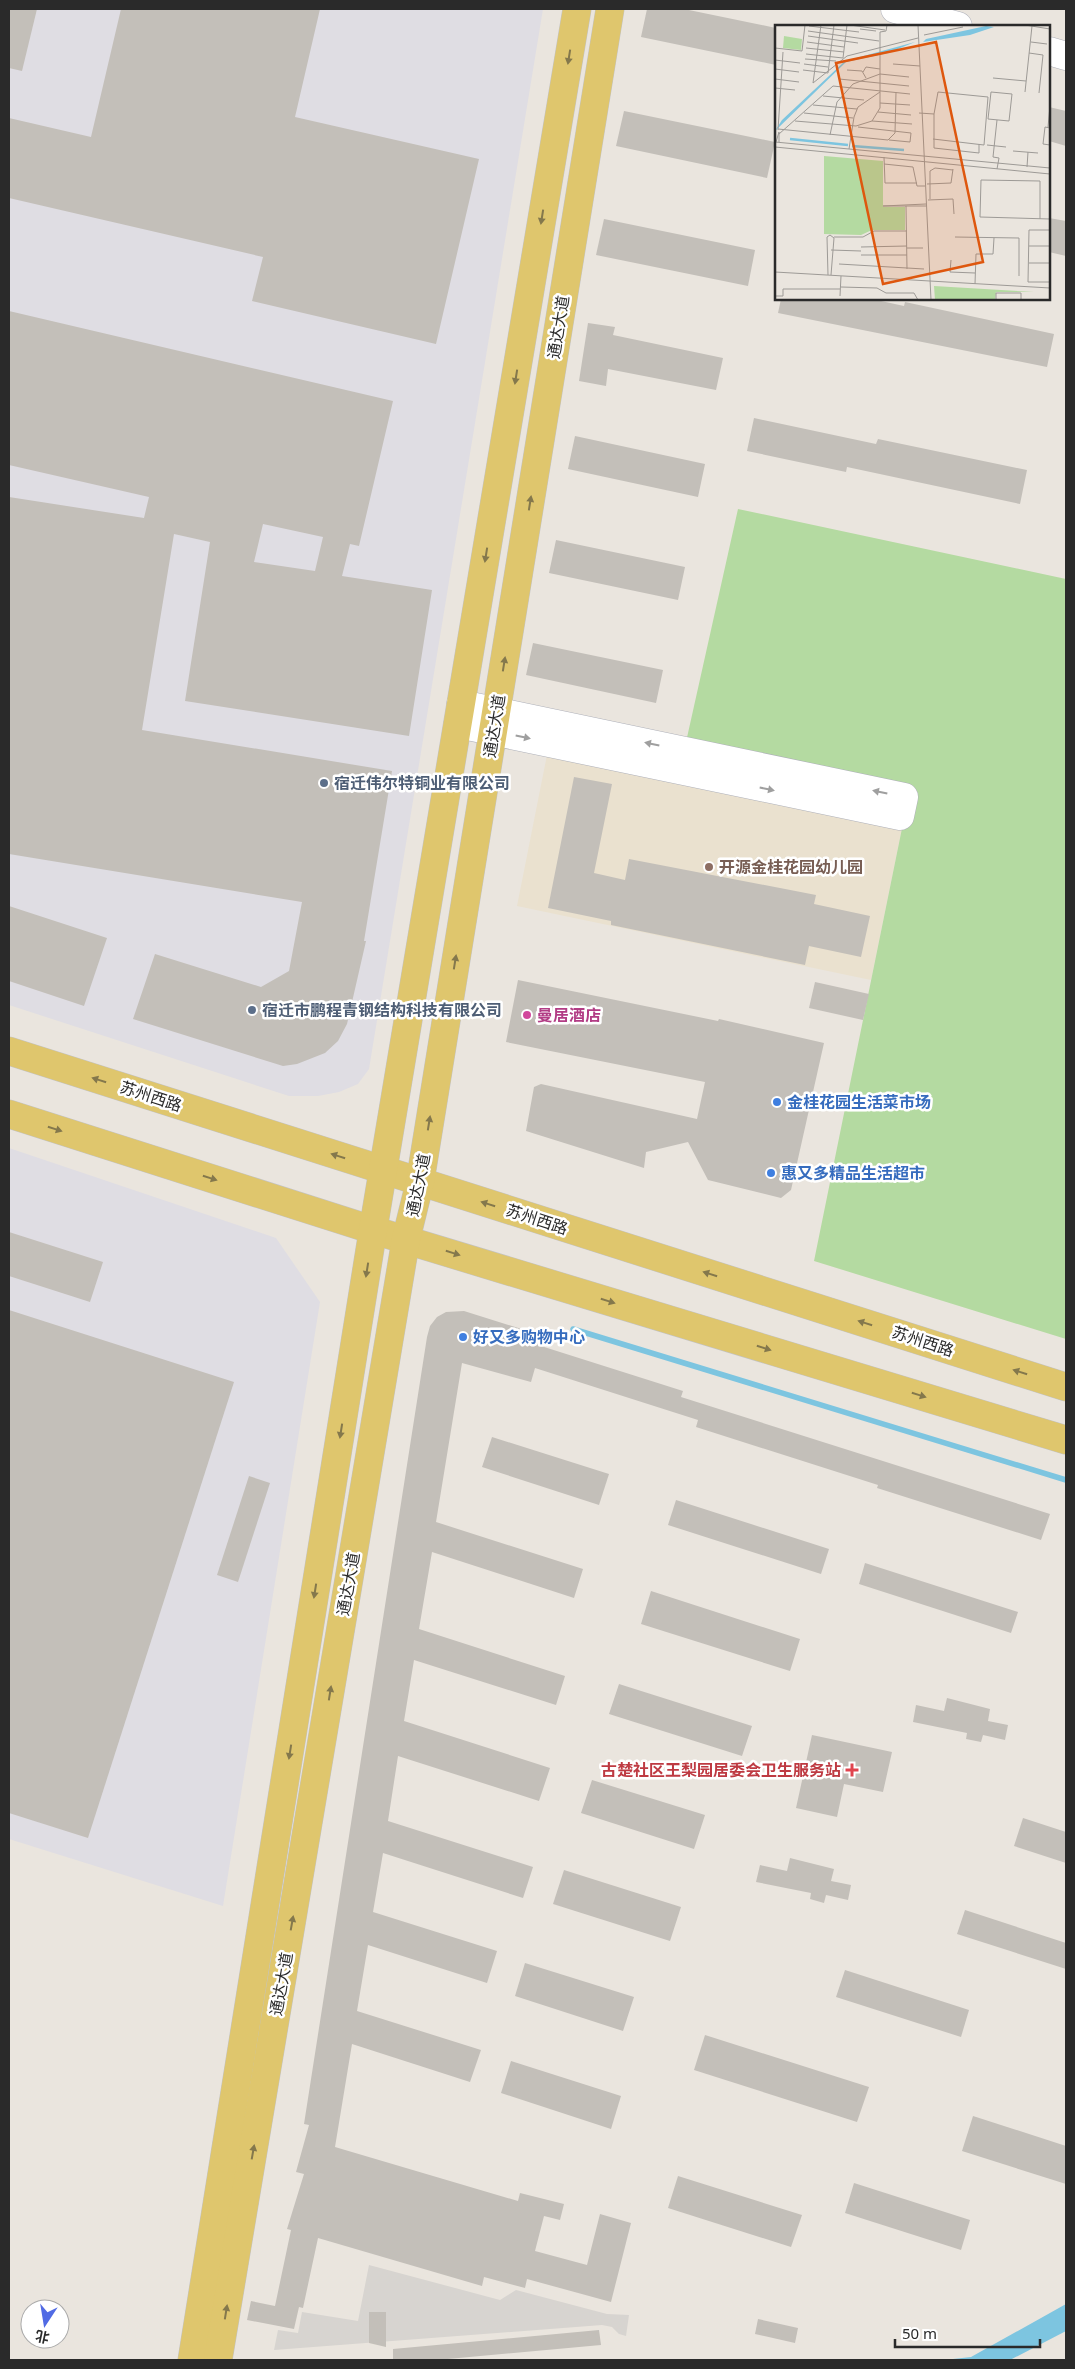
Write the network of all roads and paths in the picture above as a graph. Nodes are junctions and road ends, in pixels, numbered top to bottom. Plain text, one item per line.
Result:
1 (577, 9) edge
2 (610, 9) edge
3 (895, 9) edge
4 (954, 25) edge
5 (1050, 51) edge
6 (1066, 56) edge
7 (460, 714) junction
8 (494, 721) junction
9 (743, 773) junction
10 (9, 1050) edge
11 (9, 1114) edge
12 (384, 1170) junction
13 (420, 1182) junction
14 (373, 1230) junction
15 (406, 1239) junction
16 (1066, 1387) edge
17 (1066, 1440) edge
18 (192, 2360) edge
19 (218, 2360) edge

1 -> 7 main road, 通达大道
8 -> 2 main road, 通达大道
3 - 4 street
5 - 6 street
7 - 8 street
7 - 12 main road, 通达大道
8 - 9 street
13 -> 8 main road, 通达大道
9 -> 9 street
12 -> 10 main road, 苏州西路
11 -> 14 main road
12 - 13 main road, 苏州西路
12 - 14 main road, 通达大道
13 - 15 main road, 通达大道
16 -> 13 main road, 苏州西路
14 - 15 main road
14 -> 18 main road, 通达大道
15 -> 17 main road
19 -> 15 main road, 通达大道

